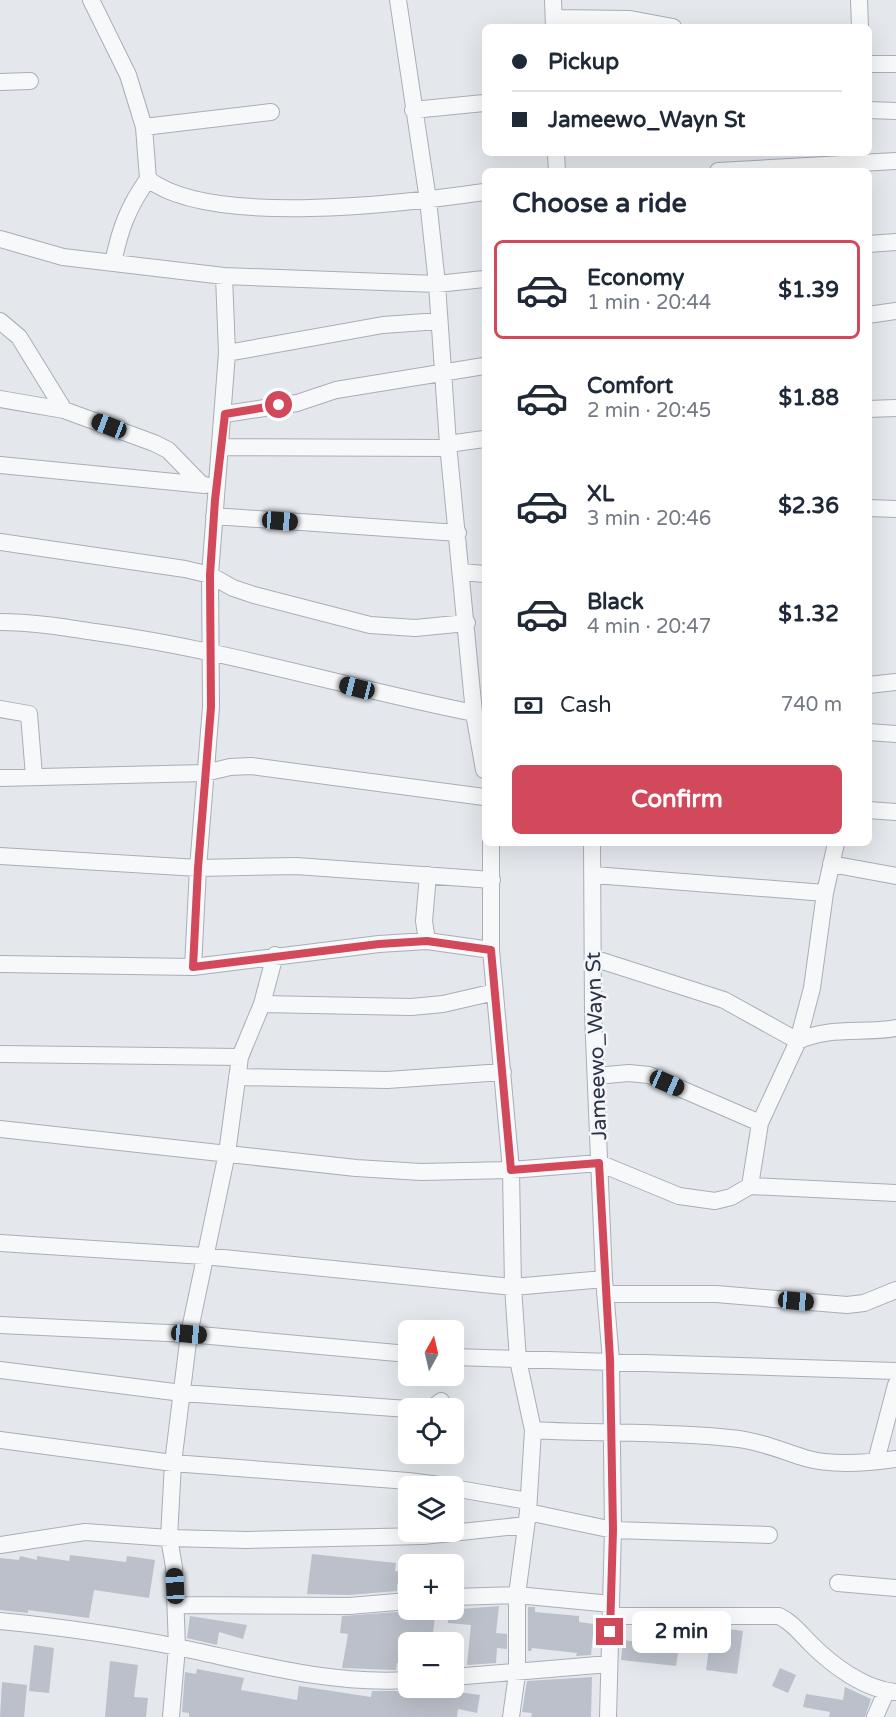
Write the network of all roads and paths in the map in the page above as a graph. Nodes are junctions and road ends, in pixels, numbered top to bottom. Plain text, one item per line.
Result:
1 (91, 0) edge
2 (398, 0) edge
3 (553, 0) edge
4 (859, 0) edge
5 (554, 23) edge
6 (657, 24) edge
7 (860, 24) edge
8 (872, 64) edge
9 (896, 64) edge
10 (30, 81) dead end
11 (0, 82) edge
12 (482, 103) edge
13 (413, 110) junction
14 (872, 110) edge
15 (896, 111) edge
16 (271, 112) dead end
17 (144, 127) junction
18 (896, 161) edge
19 (864, 162) edge
20 (767, 168) edge
21 (148, 179) junction
22 (482, 192) edge
23 (428, 200) junction
24 (0, 239) edge
25 (896, 242) edge
26 (872, 244) edge
27 (113, 263) junction
28 (224, 276) junction
29 (482, 279) edge
30 (437, 284) junction
31 (896, 311) edge
32 (872, 314) edge
33 (0, 321) edge
34 (439, 321) junction
35 (227, 353) junction
36 (482, 366) edge
37 (445, 373) junction
38 (0, 399) edge
39 (896, 408) edge
40 (872, 409) edge
41 (64, 410) junction
42 (225, 414) junction
43 (482, 439) edge
44 (449, 446) junction
45 (221, 447) junction
46 (0, 465) edge
47 (209, 486) junction
48 (872, 508) edge
49 (896, 509) edge
50 (214, 516) junction
51 (458, 533) junction
52 (0, 542) edge
53 (462, 572) junction
54 (482, 574) edge
55 (210, 575) junction
56 (0, 622) edge
57 (467, 623) junction
58 (211, 651) junction
59 (896, 682) edge
60 (872, 685) edge
61 (0, 709) edge
62 (474, 713) junction
63 (872, 732) edge
64 (896, 734) edge
65 (482, 759) edge
66 (205, 773) junction
67 (34, 776) junction
68 (0, 778) edge
69 (482, 797) edge
70 (872, 810) edge
71 (896, 812) edge
72 (491, 846) edge
73 (592, 846) edge
74 (835, 846) edge
75 (0, 856) edge
76 (831, 864) junction
77 (198, 868) junction
78 (428, 875) junction
79 (594, 875) junction
80 (896, 876) edge
81 (492, 880) junction
82 (825, 893) junction
83 (427, 941) junction
84 (491, 950) junction
85 (275, 955) junction
86 (593, 958) junction
87 (0, 964) edge
88 (193, 967) junction
89 (495, 992) junction
90 (262, 1004) junction
91 (896, 1028) edge
92 (798, 1041) junction
93 (0, 1054) edge
94 (240, 1057) junction
95 (503, 1072) junction
96 (597, 1076) junction
97 (237, 1077) junction
98 (760, 1123) junction
99 (0, 1129) edge
100 (227, 1153) junction
101 (599, 1163) junction
102 (511, 1170) junction
103 (750, 1186) junction
104 (896, 1193) edge
105 (0, 1243) edge
106 (204, 1256) junction
107 (604, 1286) junction
108 (513, 1287) junction
109 (896, 1290) edge
110 (0, 1325) edge
111 (189, 1334) junction
112 (398, 1353) edge
113 (464, 1358) edge
114 (518, 1360) junction
115 (610, 1360) junction
116 (0, 1370) edge
117 (896, 1371) edge
118 (896, 1385) edge
119 (182, 1393) junction
120 (398, 1408) edge
121 (533, 1430) junction
122 (610, 1435) junction
123 (0, 1440) edge
124 (896, 1459) edge
125 (876, 1461) junction
126 (173, 1463) junction
127 (398, 1480) edge
128 (464, 1492) edge
129 (527, 1513) junction
130 (613, 1530) junction
131 (769, 1534) dead end
132 (169, 1539) junction
133 (0, 1545) edge
134 (838, 1583) dead end
135 (896, 1588) edge
136 (517, 1594) junction
137 (464, 1596) edge
138 (398, 1602) edge
139 (176, 1605) junction
140 (612, 1610) junction
141 (0, 1621) edge
142 (177, 1647) junction
143 (609, 1664) junction
144 (517, 1674) junction
145 (464, 1676) edge
146 (398, 1680) edge
147 (891, 1692) edge
148 (171, 1717) edge
149 (511, 1717) edge
150 (608, 1717) edge
151 (875, 1717) edge

1 - 17 street
2 - 13 street
3 - 5 street
4 - 7 street
5 - 6 street
8 - 9 street
10 - 11 street
12 - 13 street
13 - 23 street
14 - 15 street
16 - 17 street
17 - 21 street
18 - 19 street
19 - 20 street
21 - 23 street
21 - 27 street
22 - 23 street
23 - 30 street
24 - 27 street
25 - 26 street
27 - 28 street
28 - 30 street
28 - 35 street
29 - 30 street
30 - 34 street
31 - 32 street
33 - 41 street
34 - 35 street
34 - 37 street
35 - 42 street
36 - 37 street
37 - 42 street
37 - 44 street
38 - 41 street
39 - 40 street
41 - 47 street
42 - 45 street
43 - 44 street
44 - 45 street
44 - 51 street
45 - 47 street
46 - 47 street
47 - 50 street
48 - 49 street
50 - 51 street
50 - 55 street
51 - 53 street
52 - 55 street
53 - 54 street
53 - 57 street
55 - 57 street
55 - 58 street
56 - 58 street
57 - 62 street
58 - 62 street
58 - 66 street
59 - 60 street
61 - 67 street
62 - 65 street
63 - 64 street
66 - 67 street
66 - 69 street
66 - 77 street
67 - 68 street
70 - 71 street
72 - 81 street
73 - 79 street, Jameewo_Wayn St
74 - 76 street
75 - 77 street
76 - 80 street
76 - 82 street
77 - 78 street
77 - 88 street
78 - 81 street
78 - 83 street
79 - 82 street
79 - 86 street, Jameewo_Wayn St
81 - 84 street
82 - 92 street
83 - 84 street
83 - 85 street
84 - 89 street
85 - 88 street
85 - 90 street
86 - 92 street
86 - 96 street, Jameewo_Wayn St
87 - 88 street
89 - 90 street
89 - 95 street
90 - 94 street
91 - 92 street
92 - 98 street
93 - 94 street
94 - 97 street
95 - 97 street
95 - 102 street
96 - 98 street
96 - 101 street, Jameewo_Wayn St
97 - 100 street
98 - 103 street
99 - 100 street
100 - 102 street
100 - 106 street
101 - 102 street
101 - 103 street
101 - 107 street, Jameewo_Wayn St
102 - 108 street
103 - 104 street
105 - 106 street
106 - 108 street
106 - 111 street
107 - 108 street
107 - 109 street
107 - 115 street, Jameewo_Wayn St
108 - 114 street
110 - 111 street
111 - 112 street
111 - 119 street
113 - 114 street
114 - 115 street
114 - 121 street
115 - 117 street
115 - 122 street, Jameewo_Wayn St
116 - 119 street
118 - 125 street
119 - 120 street
119 - 126 street
121 - 122 street
121 - 129 street
122 - 125 street
122 - 130 street, Jameewo_Wayn St
123 - 126 street
124 - 125 street
126 - 127 street
126 - 132 street
128 - 129 street
129 - 130 street
129 - 132 street
129 - 136 street
130 - 131 street
130 - 140 street, Jameewo_Wayn St
132 - 133 street
132 - 139 street
134 - 135 street
136 - 137 street
136 - 140 street
136 - 144 street
138 - 139 street
139 - 142 street
140 - 143 street, Jameewo_Wayn St
140 - 147 street
141 - 142 street
142 - 146 street
142 - 148 street
143 - 144 street
143 - 150 street, Jameewo_Wayn St
144 - 145 street
144 - 149 street
147 - 151 street

